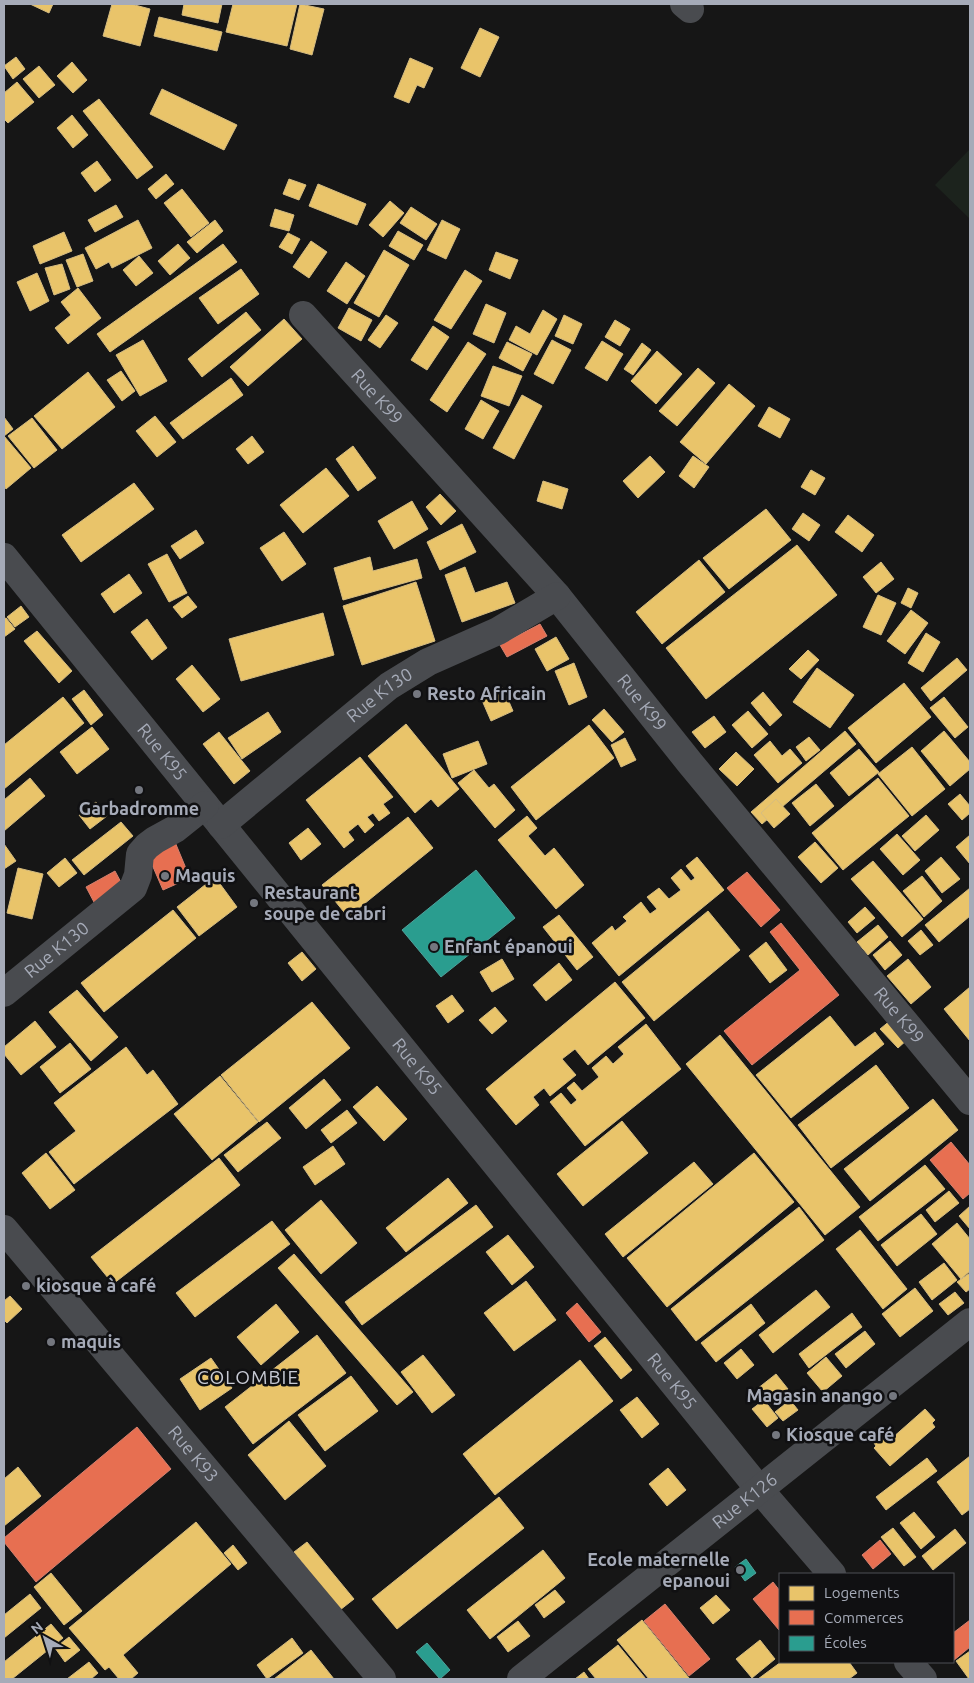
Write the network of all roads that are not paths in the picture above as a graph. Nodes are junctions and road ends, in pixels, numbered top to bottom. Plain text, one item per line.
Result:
1 (303, 315) dead end
2 (4, 557) edge
3 (557, 596) junction
4 (213, 815) junction
5 (4, 993) edge
6 (970, 1101) edge
7 (4, 1229) edge
8 (970, 1322) edge
9 (759, 1489) junction
10 (831, 1573) edge
11 (909, 1663) edge
12 (382, 1679) edge
13 (521, 1679) edge
14 (923, 1679) edge

1 - 3 street, Rue K99
2 - 4 street, Rue K95
3 - 4 street, Rue K130
3 - 6 street, Rue K99
4 - 5 street, Rue K130
4 - 9 street, Rue K95
7 - 12 street, Rue K93
8 - 9 street, Rue K126
9 - 10 street, Rue K95
9 - 13 street, Rue K126
11 - 14 street

